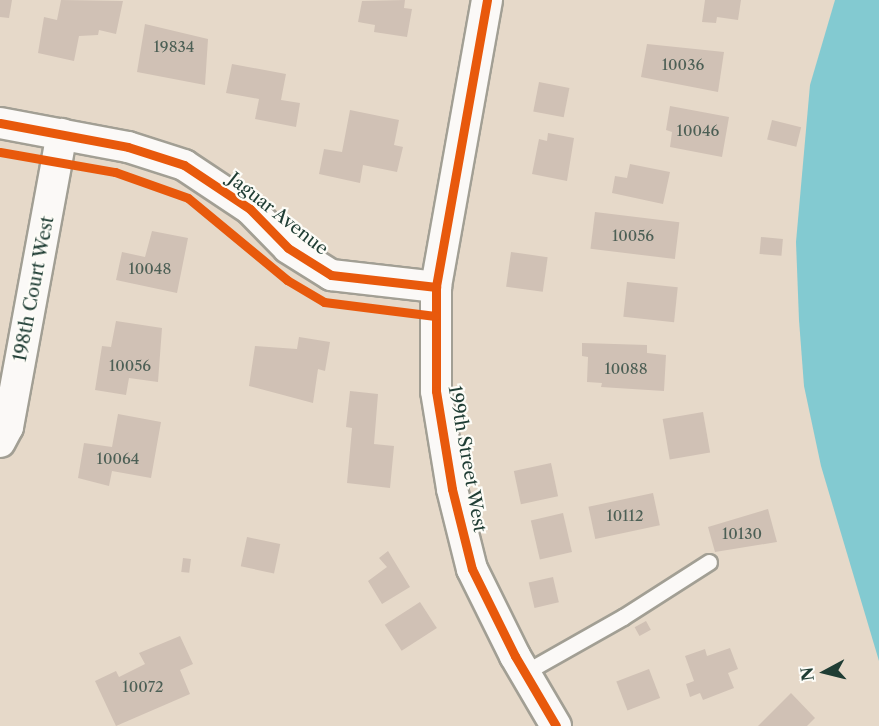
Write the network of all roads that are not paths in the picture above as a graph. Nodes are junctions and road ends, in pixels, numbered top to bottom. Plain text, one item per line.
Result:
1 (487, 0) edge
2 (0, 123) edge
3 (62, 134) junction
4 (436, 287) junction
5 (0, 442) edge
6 (709, 562) dead end
7 (524, 673) junction
8 (556, 726) edge

1 - 4 street, 199th Street West
2 - 3 street, Jaguar Avenue
3 - 4 street, Jaguar Avenue
3 - 5 street, 198th Court West
4 - 7 street, 199th Street West
6 - 7 lane
7 - 8 street, 199th Street West

